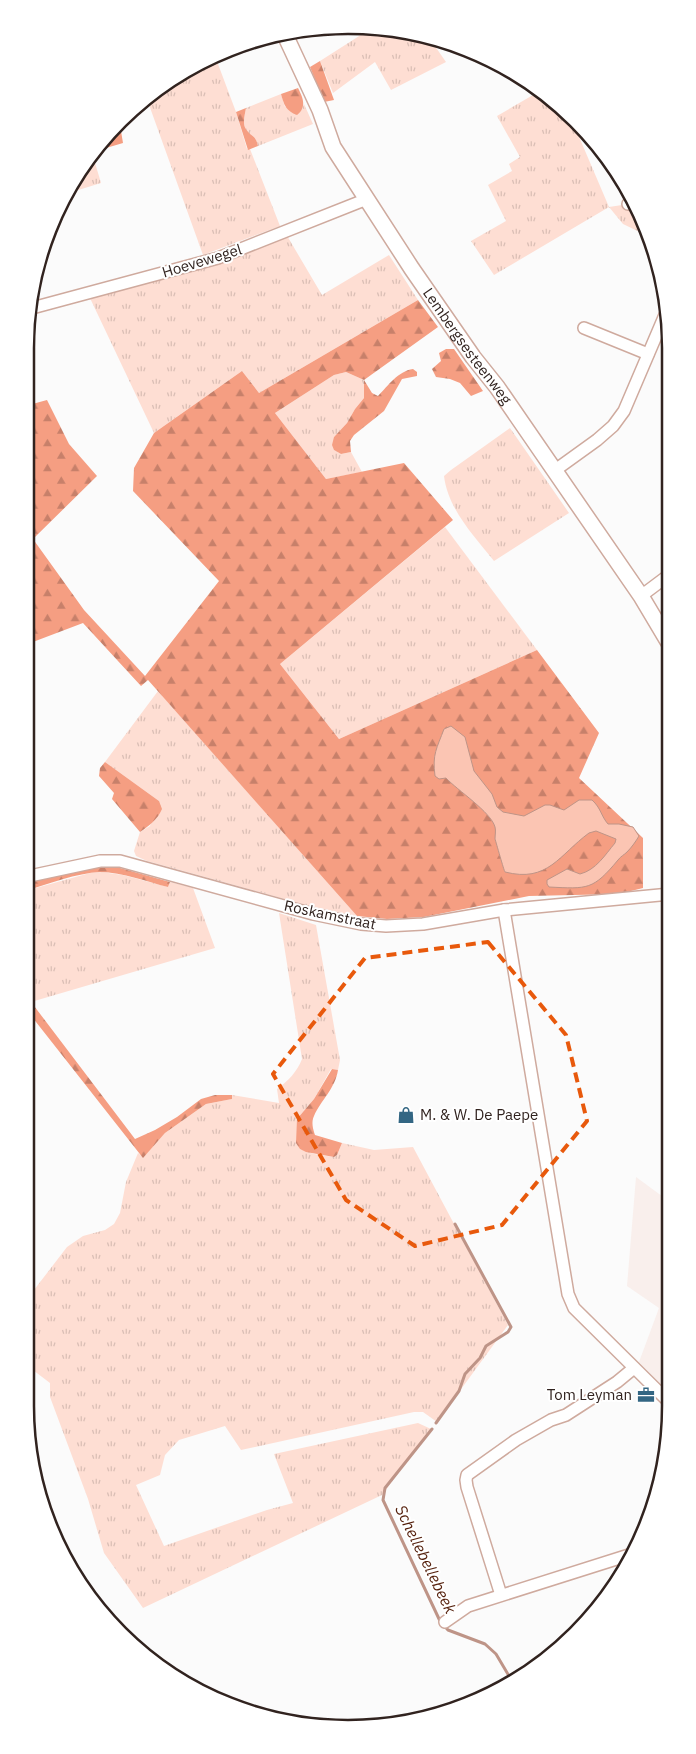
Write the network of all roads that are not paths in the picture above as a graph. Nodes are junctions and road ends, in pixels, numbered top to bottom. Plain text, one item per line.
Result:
1 (287, 40) edge
2 (368, 199) junction
3 (36, 307) edge
4 (662, 323) edge
5 (584, 328) dead end
6 (648, 354) junction
7 (554, 471) junction
8 (662, 580) edge
9 (641, 596) junction
10 (662, 631) edge
11 (34, 876) edge
12 (662, 895) edge
13 (504, 910) junction
14 (634, 1368) junction
15 (662, 1395) edge
16 (623, 1557) edge
17 (501, 1595) junction
18 (445, 1622) dead end

1 - 2 street, Lembergsesteenweg
2 - 3 street, Hoevewegel
2 - 7 street, Lembergsesteenweg
4 - 6 street
5 - 6 street
6 - 7 street
7 - 9 street, Lembergsesteenweg
8 - 9 street
9 - 10 street, Lembergsesteenweg
11 - 13 street, Roskamstraat
12 - 13 street, Roskamstraat
13 - 14 street
14 - 15 street
14 - 17 street
16 - 17 street
17 - 18 street

